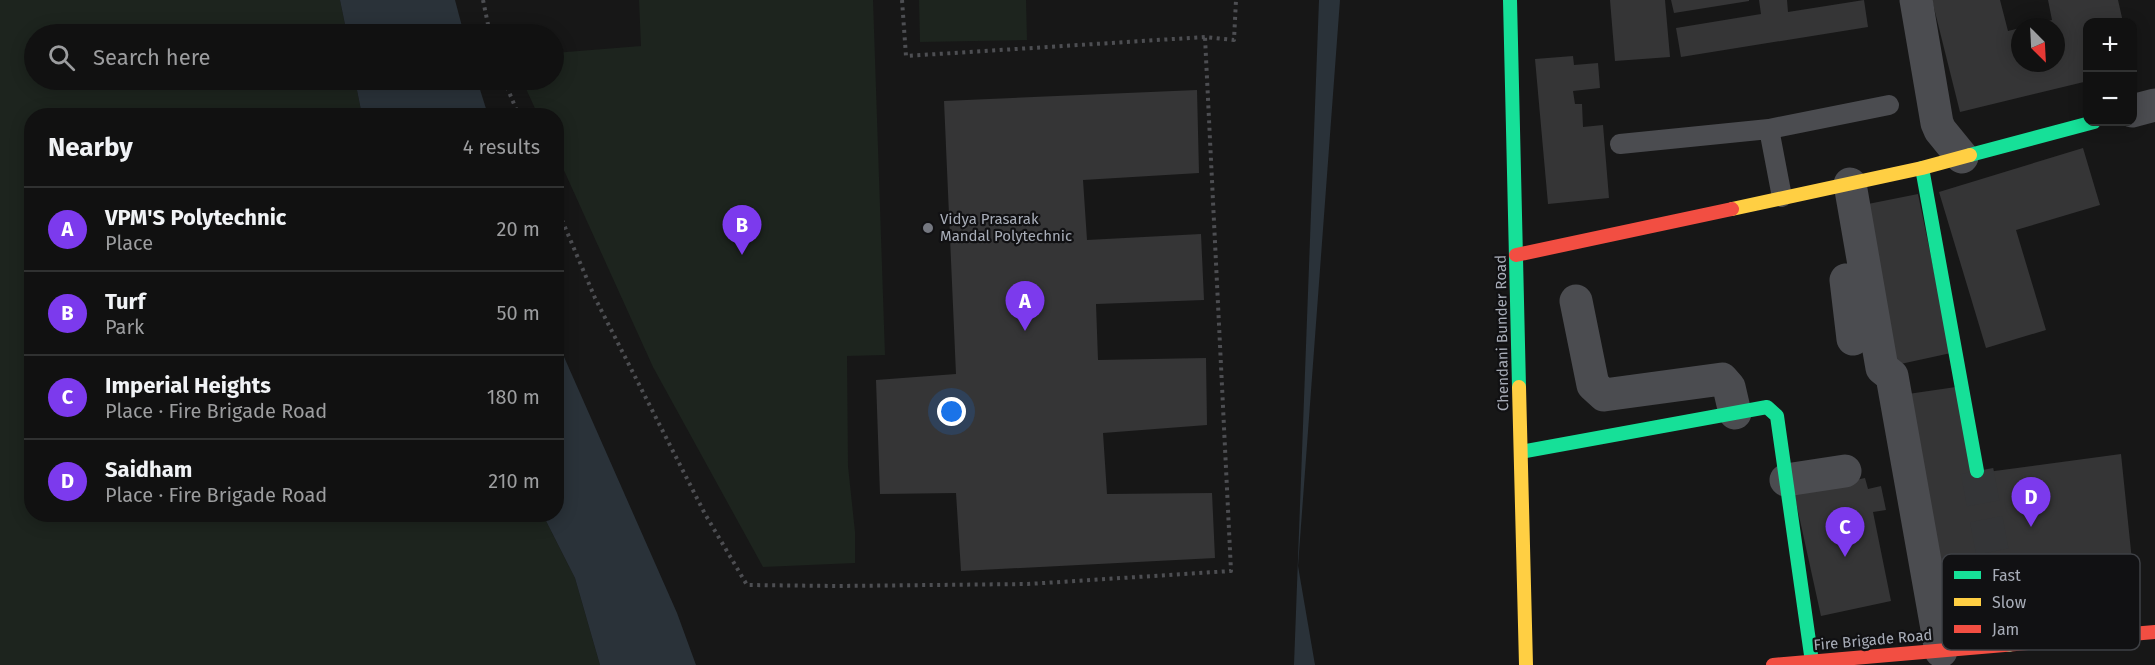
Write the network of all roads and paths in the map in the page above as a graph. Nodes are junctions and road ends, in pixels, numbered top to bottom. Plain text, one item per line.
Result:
1 (483, 0) edge
2 (902, 0) edge
3 (1236, 0) edge
4 (1510, 0) edge
5 (1916, 0) edge
6 (488, 24) edge
7 (1205, 37) junction
8 (508, 90) edge
9 (1889, 105) dead end
10 (2155, 105) edge
11 (516, 108) edge
12 (2137, 110) edge
13 (2083, 125) edge
14 (1769, 129) junction
15 (1620, 144) dead end
16 (1962, 157) junction
17 (1922, 168) junction
18 (1842, 185) junction
19 (1782, 197) junction
20 (564, 225) edge
21 (1516, 255) junction
22 (1576, 300) dead end
23 (1853, 339) dead end
24 (1735, 413) junction
25 (1521, 452) junction
26 (1845, 471) dead end
27 (1977, 471) tunnel mouth
28 (1786, 480) junction
29 (1896, 517) dead end
30 (2155, 632) edge
31 (2140, 633) edge
32 (1944, 650) edge
33 (1931, 651) junction
34 (1812, 662) junction
35 (1526, 665) edge
36 (1773, 665) edge

1 - 6 path
2 - 7 path
3 - 7 path
4 - 21 street, Chendani Bunder Road
5 - 16 street
7 - 20 path
8 - 11 path
9 - 14 lane
10 - 12 street
13 - 16 street
14 - 15 lane
14 - 19 lane
16 - 17 street
17 - 18 street
17 - 27 street
18 - 19 street
18 - 23 street
18 - 33 street
19 - 21 street
21 - 25 street, Chendani Bunder Road
22 - 24 street
24 - 25 street
24 - 28 street
25 - 35 street, Chendani Bunder Road
26 - 28 street
28 - 34 street
29 - 33 street
30 - 31 street, Fire Brigade Road
32 - 33 street, Fire Brigade Road
33 - 34 street, Fire Brigade Road
34 - 36 street, Fire Brigade Road

